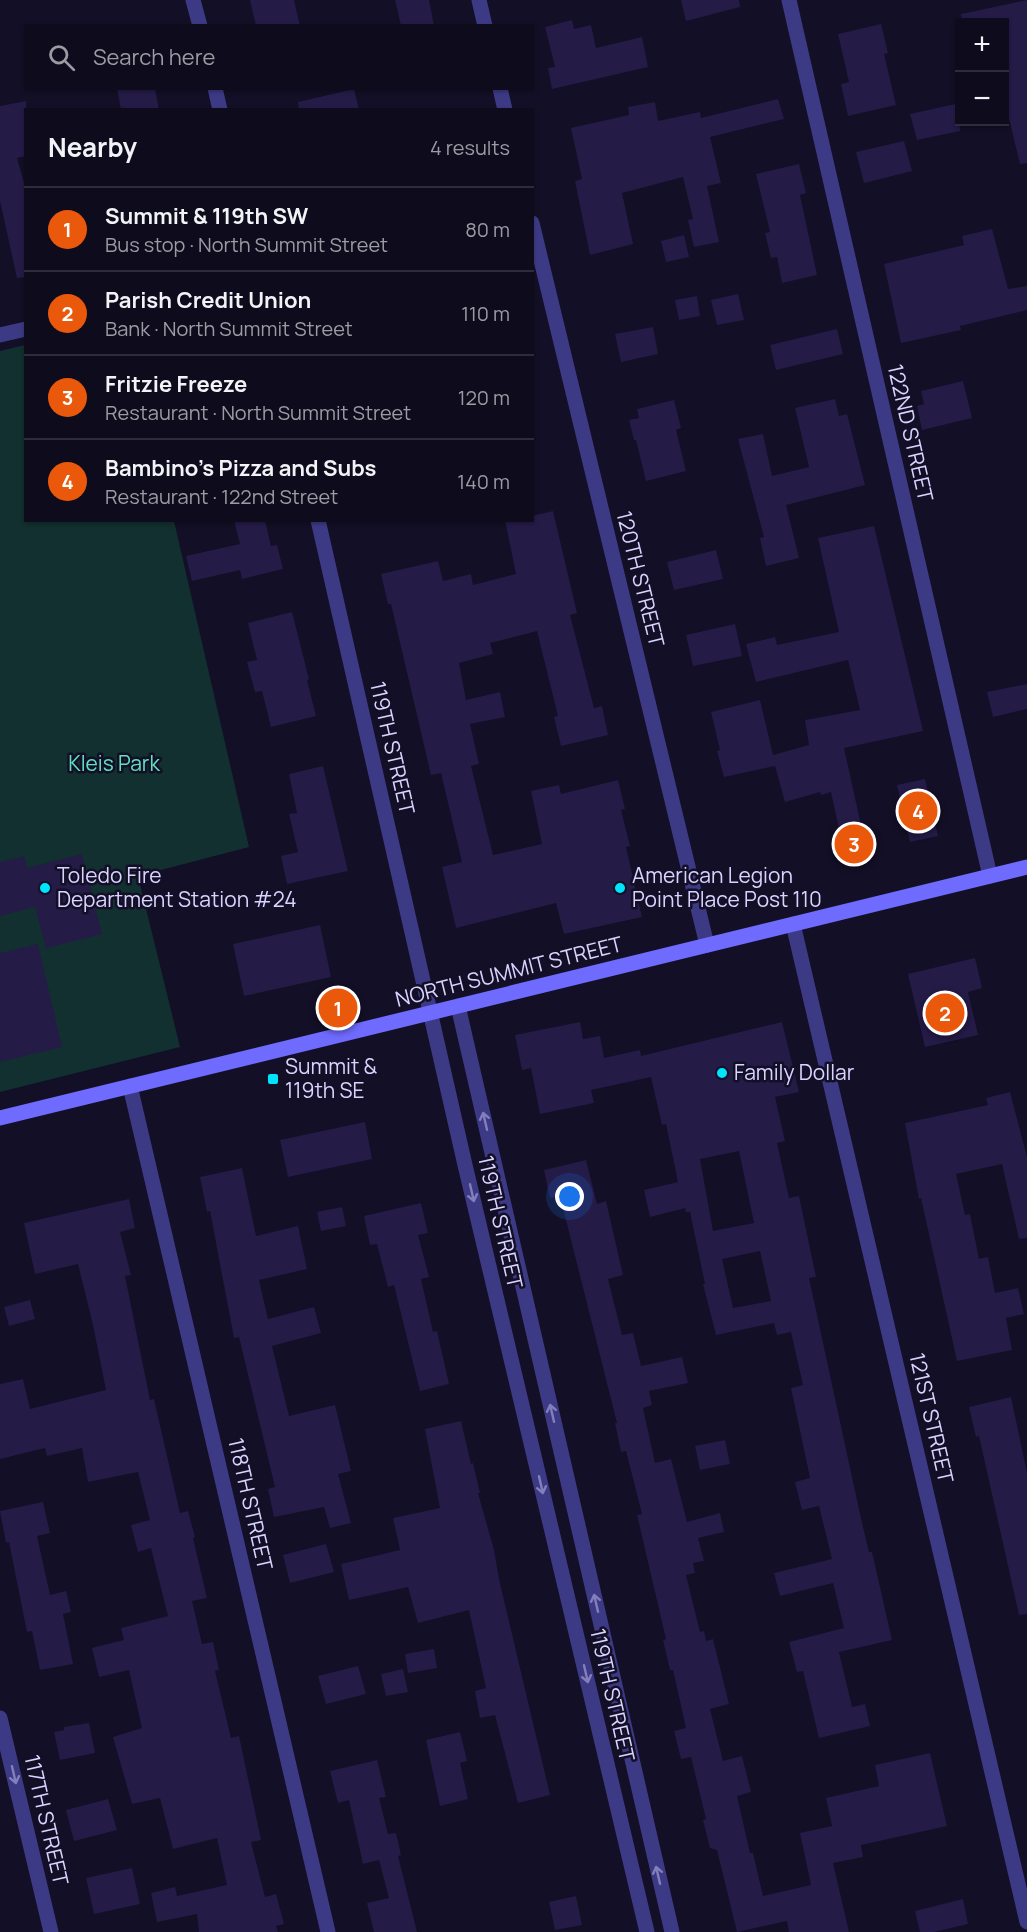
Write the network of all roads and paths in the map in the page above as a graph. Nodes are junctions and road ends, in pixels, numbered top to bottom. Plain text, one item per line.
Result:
1 (193, 0) edge
2 (479, 0) edge
3 (789, 0) edge
4 (199, 24) edge
5 (485, 24) edge
6 (215, 90) edge
7 (500, 90) edge
8 (220, 108) edge
9 (505, 108) edge
10 (534, 231) edge
11 (24, 329) edge
12 (0, 335) edge
13 (318, 522) edge
14 (1027, 867) edge
15 (990, 876) junction
16 (793, 924) junction
17 (707, 945) junction
18 (458, 1006) junction
19 (432, 1012) junction
20 (130, 1086) junction
21 (0, 1118) edge
22 (0, 1718) edge
23 (1027, 1922) edge
24 (51, 1932) edge
25 (328, 1932) edge
26 (647, 1932) edge
27 (672, 1932) edge

1 - 4 street
2 - 5 street
3 - 15 street, 122ND STREET
6 - 8 street
7 - 9 street
10 - 17 street, 120TH STREET
11 - 12 street
13 - 19 street, 119TH STREET
14 - 15 main road, NORTH SUMMIT STREET
15 - 16 main road, NORTH SUMMIT STREET
16 - 17 main road, NORTH SUMMIT STREET
16 - 23 street, 121ST STREET
17 - 18 main road, NORTH SUMMIT STREET
18 - 19 main road, NORTH SUMMIT STREET
27 -> 18 street, 119TH STREET
19 - 20 main road, NORTH SUMMIT STREET
19 -> 26 street, 119TH STREET
20 - 21 main road, NORTH SUMMIT STREET
20 - 25 street, 118TH STREET
22 -> 24 street, 117TH STREET

